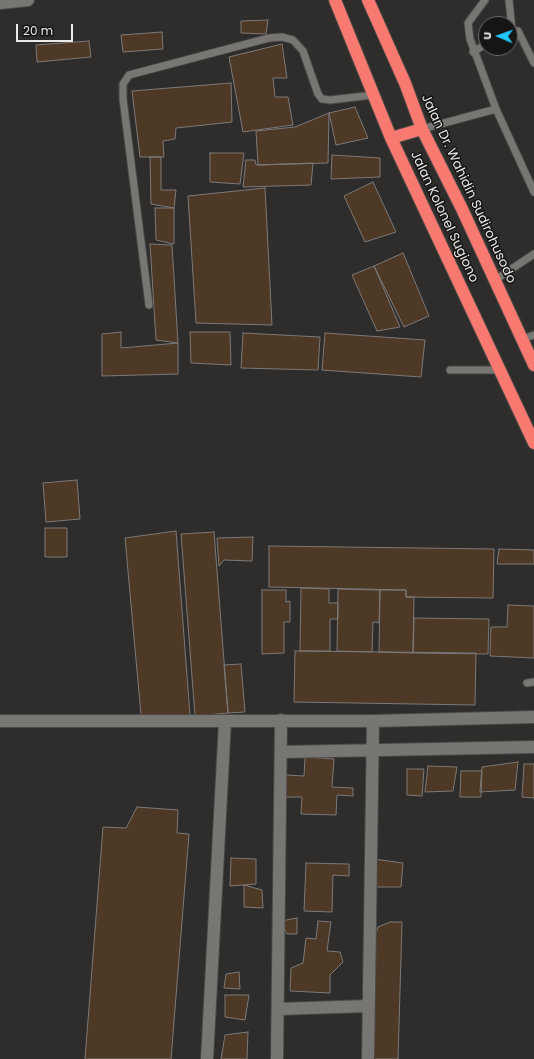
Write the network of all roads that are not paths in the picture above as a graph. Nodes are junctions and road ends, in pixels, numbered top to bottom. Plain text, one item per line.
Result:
1 (28, 0) edge
2 (335, 0) edge
3 (486, 0) edge
4 (509, 0) edge
5 (368, 2) edge
6 (0, 3) edge
7 (510, 16) edge
8 (518, 31) edge
9 (478, 49) edge
10 (473, 52) junction
11 (534, 63) edge
12 (373, 95) junction
13 (496, 109) junction
14 (422, 129) junction
15 (391, 138) junction
16 (534, 192) edge
17 (534, 254) edge
18 (495, 280) junction
19 (150, 305) dead end
20 (534, 334) edge
21 (522, 340) junction
22 (534, 364) edge
23 (450, 370) dead end
24 (499, 370) junction
25 (534, 443) edge
26 (534, 717) edge
27 (281, 720) junction
28 (373, 720) junction
29 (0, 721) edge
30 (225, 721) junction
31 (534, 747) edge
32 (372, 750) junction
33 (281, 752) junction
34 (368, 1006) junction
35 (278, 1009) junction
36 (207, 1059) edge
37 (277, 1059) edge
38 (368, 1059) edge

1 - 6 street
2 - 12 highway, Jalan Kolonel Sugiono
3 - 10 lane
4 - 7 lane
5 - 14 highway, Jalan Dr. Wahidin Sudirohusodo
8 - 11 lane
9 - 10 lane
10 - 13 lane
12 - 15 highway, Jalan Kolonel Sugiono
12 - 19 lane
13 - 14 lane
13 - 16 lane
14 - 15 highway
14 - 18 highway, Jalan Dr. Wahidin Sudirohusodo
15 - 24 highway, Jalan Kolonel Sugiono
17 - 18 lane
18 - 21 highway, Jalan Dr. Wahidin Sudirohusodo
20 - 21 lane
21 - 22 highway, Jalan Dr. Wahidin Sudirohusodo
23 - 24 lane
24 - 25 highway, Jalan Kolonel Sugiono
26 - 28 street
27 - 28 street
27 - 30 street
27 - 33 street
28 - 32 street
29 - 30 street
30 - 36 street
31 - 32 street
32 - 33 street
32 - 34 street
33 - 35 street
34 - 35 street
34 - 38 street
35 - 37 street

